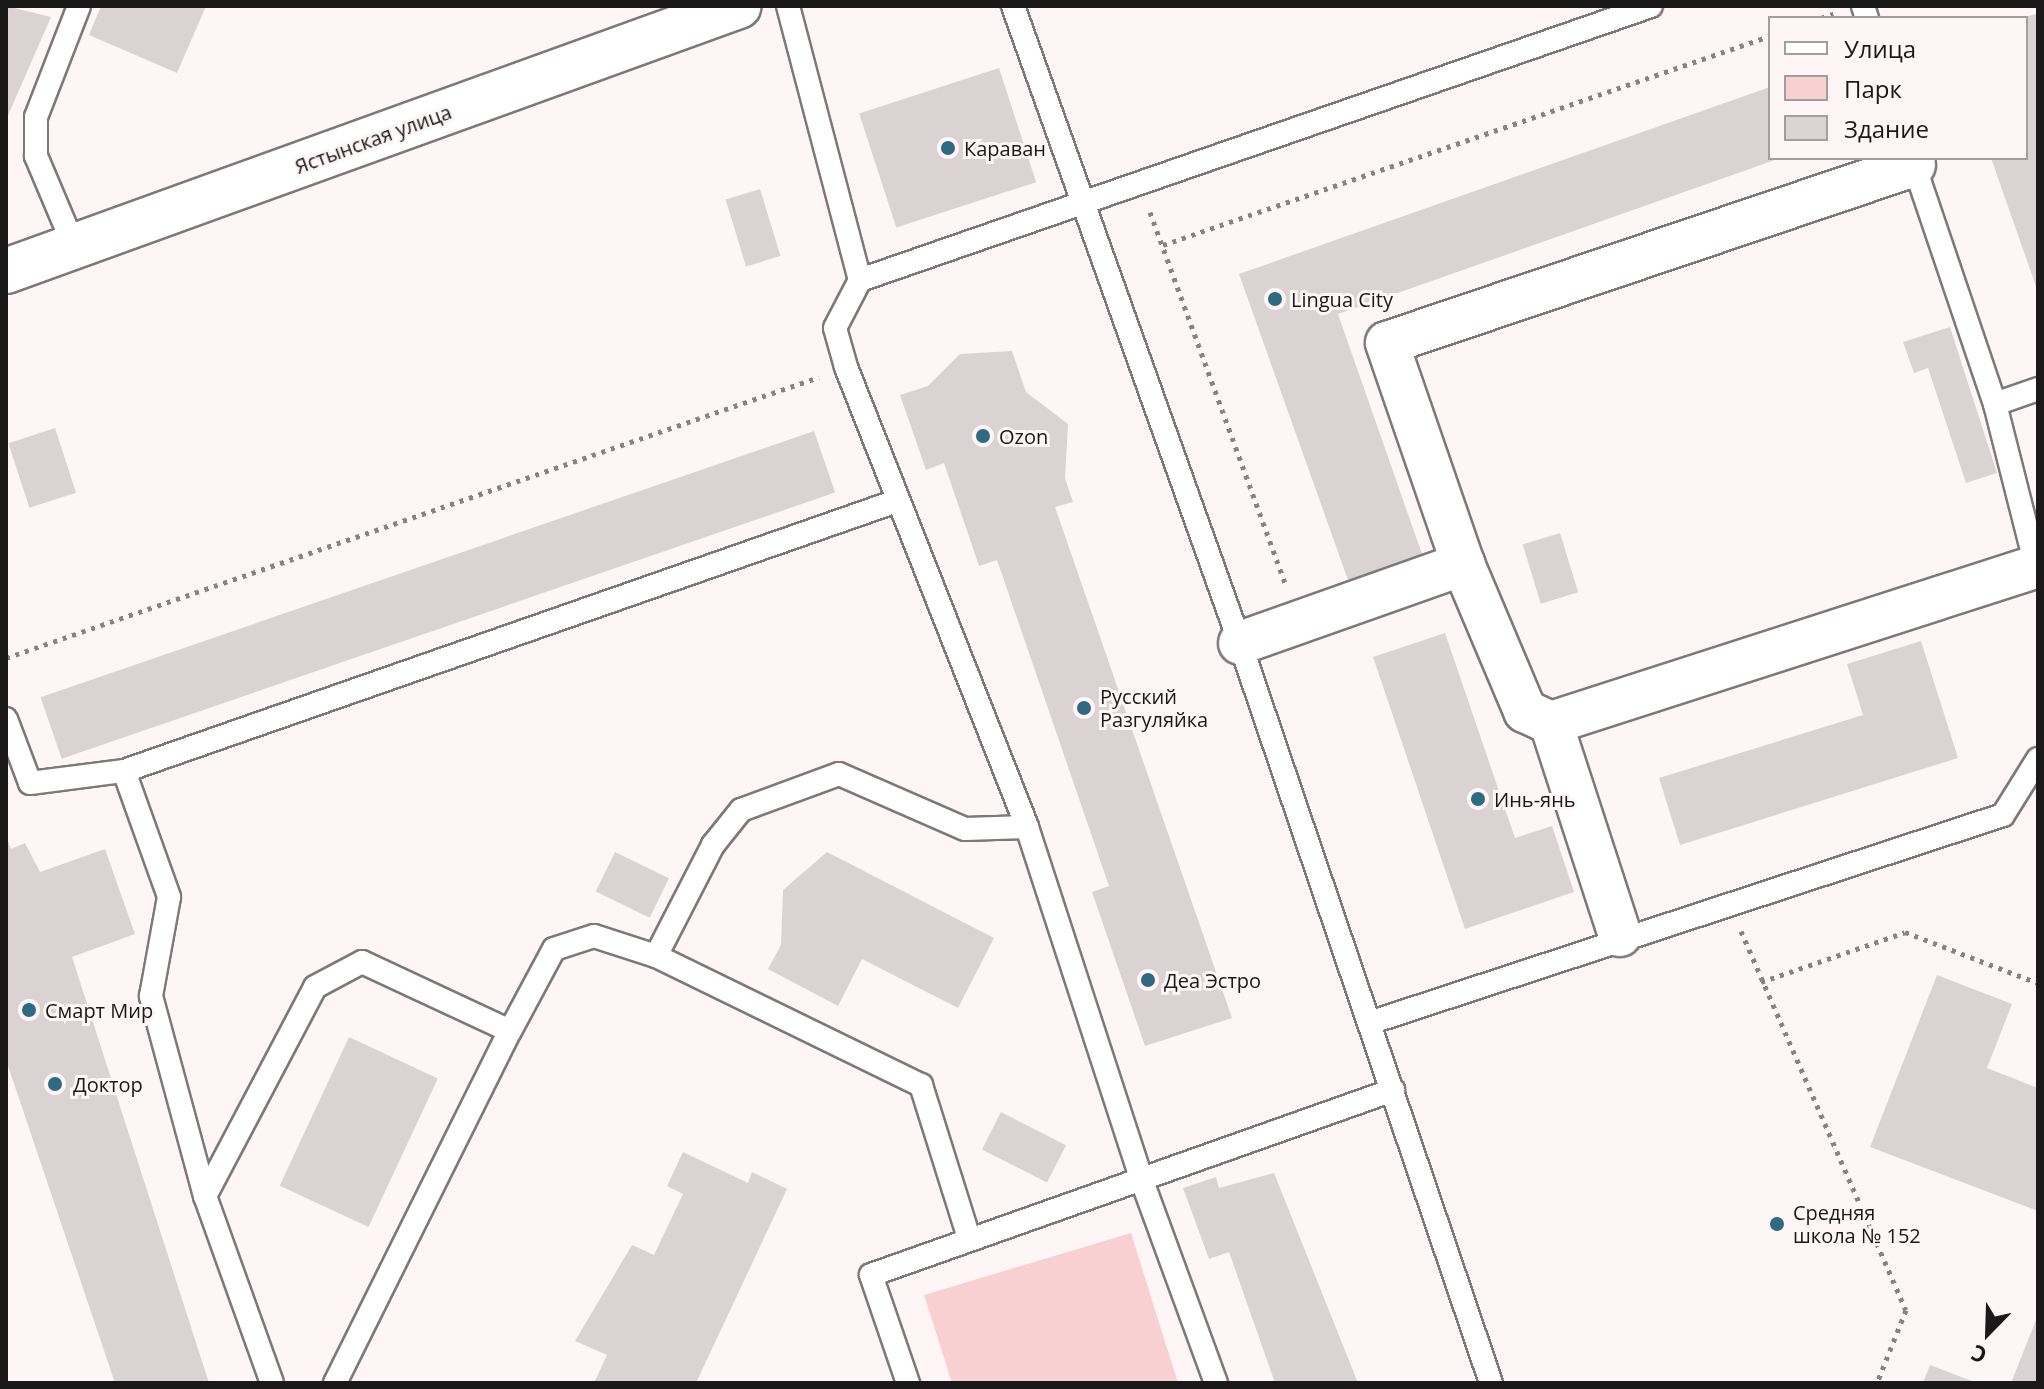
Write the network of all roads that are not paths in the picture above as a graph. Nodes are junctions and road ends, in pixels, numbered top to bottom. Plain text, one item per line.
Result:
1 (79, 6) edge
2 (739, 6) edge
3 (788, 6) edge
4 (1013, 6) edge
5 (1651, 6) edge
6 (1912, 162) edge
7 (1085, 200) junction
8 (74, 246) junction
9 (6, 271) edge
10 (860, 280) junction
11 (2038, 389) edge
12 (1995, 404) junction
13 (894, 502) junction
14 (1463, 564) junction
15 (2038, 566) edge
16 (2038, 575) edge
17 (1240, 643) junction
18 (6, 719) edge
19 (1551, 723) junction
20 (2038, 759) edge
21 (124, 771) junction
22 (1027, 827) junction
23 (1620, 935) junction
24 (656, 956) junction
25 (1369, 1023) junction
26 (510, 1031) junction
27 (1393, 1090) junction
28 (1141, 1178) junction
29 (205, 1196) junction
30 (968, 1235) junction
31 (272, 1383) edge
32 (335, 1383) edge
33 (908, 1383) edge
34 (1216, 1383) edge
35 (1491, 1383) edge

1 - 8 lane
2 - 8 main road, Ястынская улица
3 - 10 lane
4 - 7 lane
5 - 7 lane
6 - 12 lane
6 - 14 street
7 - 10 lane
7 - 17 lane
8 - 9 main road, Ястынская улица
10 - 13 lane
11 - 12 lane
12 - 15 lane
13 - 21 lane
13 - 22 lane
14 - 17 street
14 - 19 street
15 - 16 lane
15 - 19 street
17 - 25 lane
18 - 21 lane
19 - 23 street
20 - 23 lane
21 - 29 lane
22 - 24 lane
22 - 28 lane
23 - 25 lane
24 - 26 lane
24 - 30 lane
25 - 27 lane
26 - 29 lane
26 - 32 lane
27 - 28 lane
27 - 35 lane
28 - 30 lane
28 - 34 lane
29 - 31 lane
30 - 33 lane

